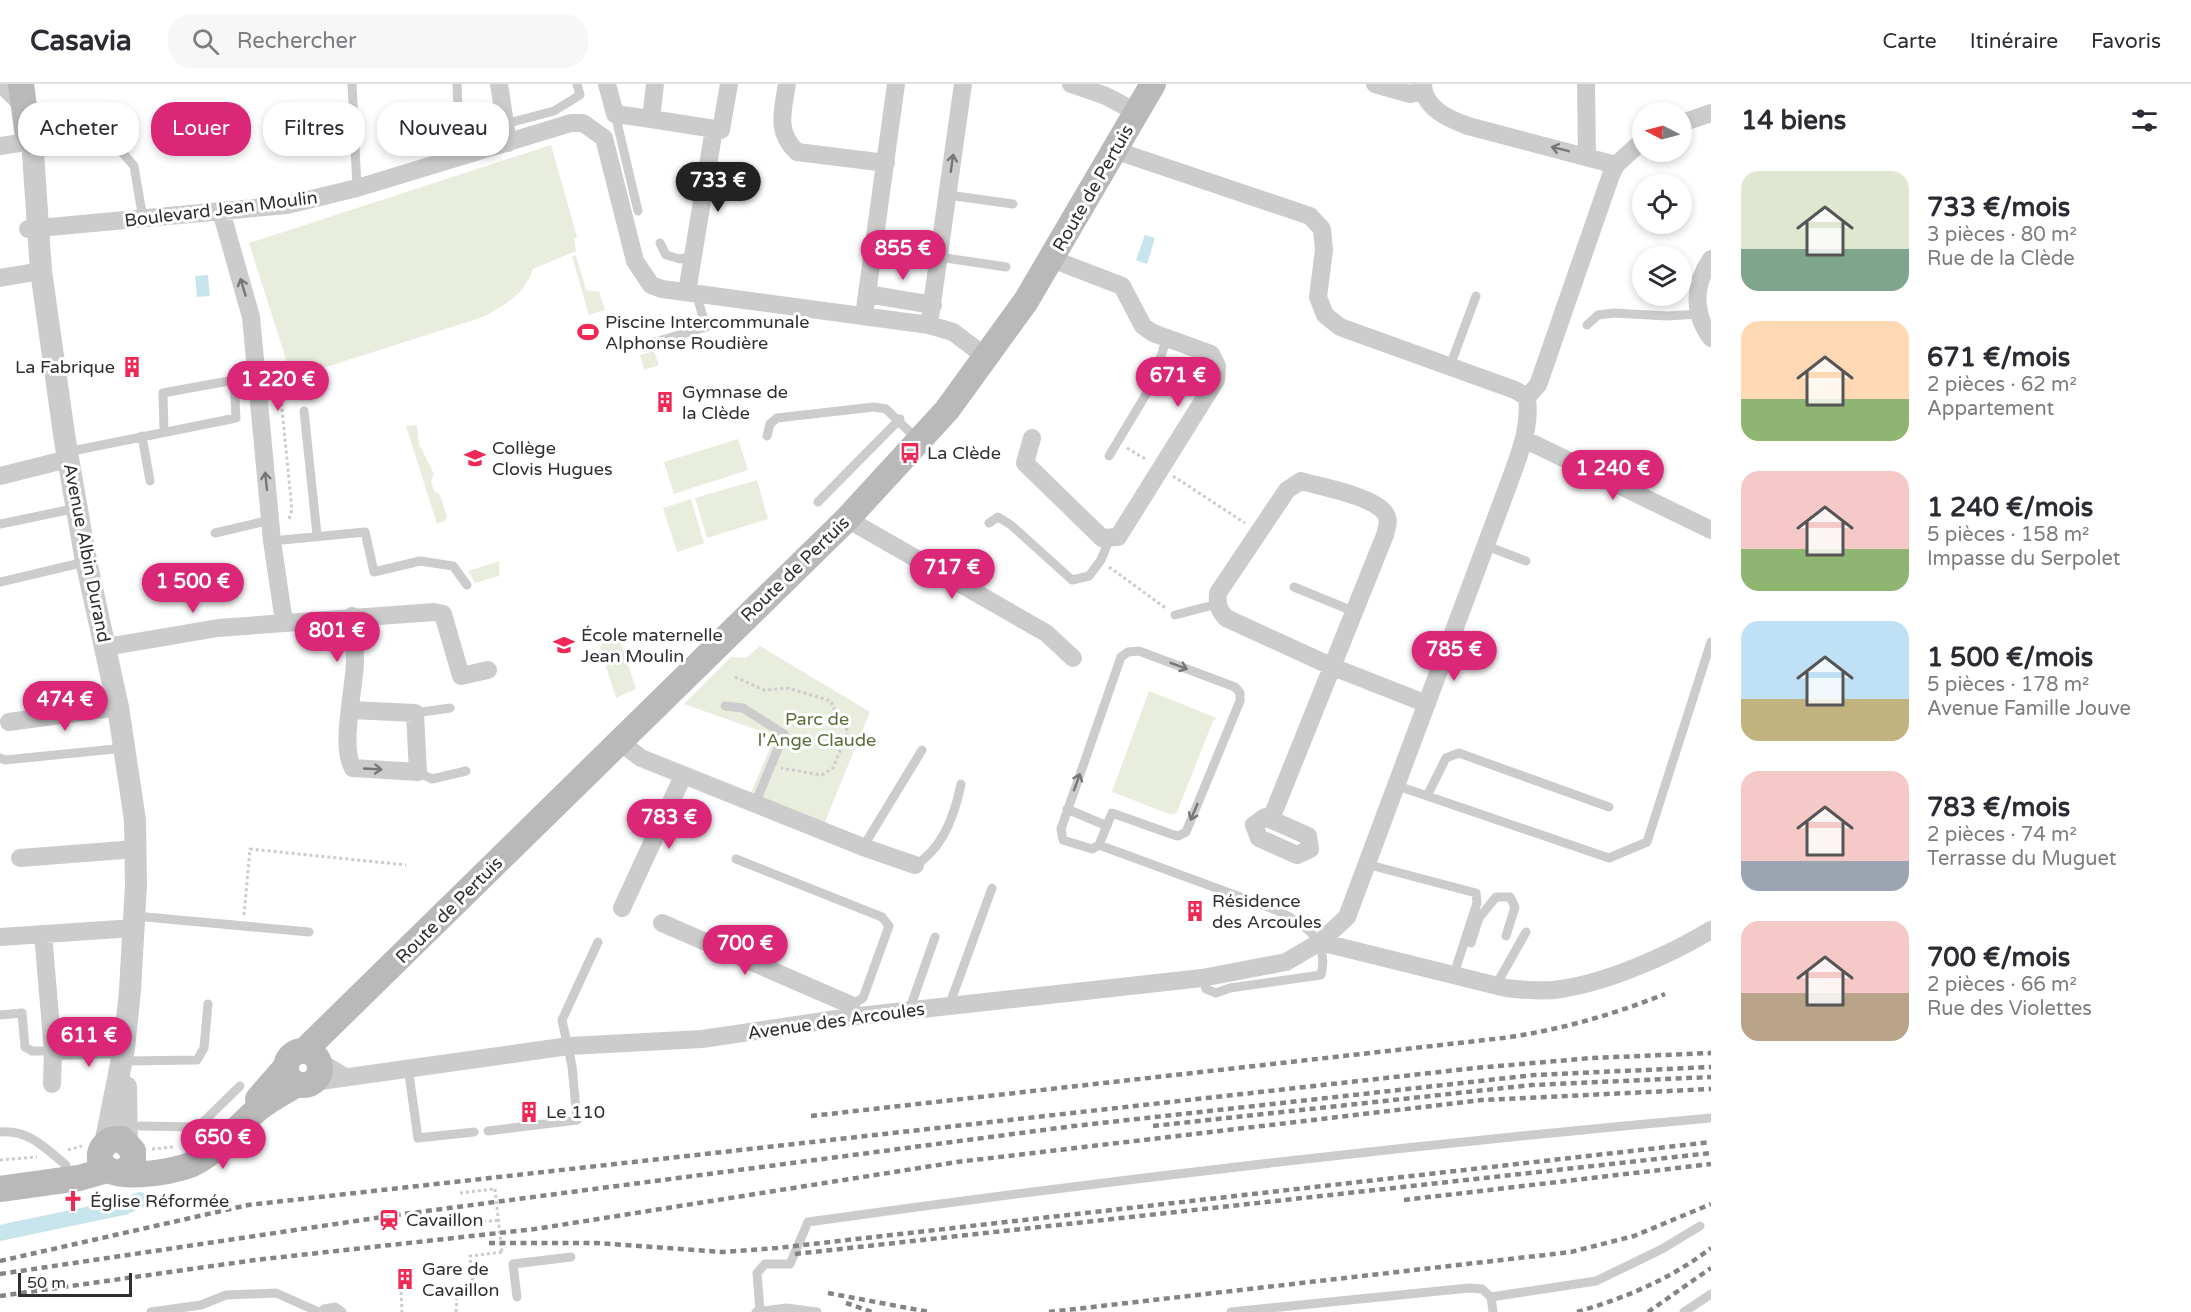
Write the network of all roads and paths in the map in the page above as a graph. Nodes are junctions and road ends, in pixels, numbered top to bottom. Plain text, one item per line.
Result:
1 (352, 84) edge
2 (458, 84) edge
3 (499, 84) edge
4 (577, 84) edge
5 (607, 84) edge
6 (655, 84) edge
7 (729, 84) edge
8 (787, 84) edge
9 (896, 84) edge
10 (963, 84) edge
11 (1071, 84) edge
12 (1375, 84) edge
13 (1586, 84) edge
14 (17, 87) edge
15 (1423, 88) edge
16 (1145, 94) edge
17 (20, 102) edge
18 (458, 102) edge
19 (502, 102) edge
20 (615, 114) junction
21 (1710, 115) edge
22 (651, 119) junction
23 (1692, 120) edge
24 (509, 123) edge
25 (714, 129) junction
26 (509, 142) edge
27 (1113, 150) junction
28 (1632, 150) edge
29 (20, 156) edge
30 (125, 156) edge
31 (462, 156) edge
32 (1587, 156) junction
33 (886, 163) junction
34 (1616, 165) junction
35 (357, 188) junction
36 (948, 195) junction
37 (1014, 204) dead end
38 (638, 210) dead end
39 (221, 211) junction
40 (143, 219) junction
41 (34, 228) junction
42 (660, 243) dead end
43 (693, 256) junction
44 (939, 257) junction
45 (1052, 259) junction
46 (1711, 259) edge
47 (1006, 267) dead end
48 (41, 272) junction
49 (0, 278) edge
50 (691, 293) junction
51 (867, 294) junction
52 (1476, 296) dead end
53 (933, 305) junction
54 (1699, 314) junction
55 (864, 316) junction
56 (929, 325) junction
57 (1587, 325) dead end
58 (1167, 338) junction
59 (1711, 338) edge
60 (655, 342) dead end
61 (986, 357) junction
62 (1450, 366) junction
63 (1527, 398) junction
64 (304, 411) dead end
65 (900, 419) junction
66 (164, 431) junction
67 (142, 436) junction
68 (767, 436) dead end
69 (1032, 438) dead end
70 (1524, 439) junction
71 (1117, 441) junction
72 (920, 442) junction
73 (68, 455) junction
74 (1109, 456) dead end
75 (1161, 469) junction
76 (0, 476) edge
77 (150, 481) dead end
78 (818, 502) dead end
79 (77, 508) junction
80 (847, 519) junction
81 (270, 520) junction
82 (989, 523) dead end
83 (0, 524) edge
84 (1261, 530) junction
85 (1711, 530) edge
86 (215, 533) dead end
87 (317, 535) junction
88 (1110, 537) junction
89 (273, 541) junction
90 (1487, 546) junction
91 (1101, 560) junction
92 (86, 561) junction
93 (1526, 561) dead end
94 (0, 582) edge
95 (467, 585) dead end
96 (1294, 587) dead end
97 (1217, 604) junction
98 (1355, 612) junction
99 (1175, 615) joint
100 (352, 616) junction
101 (284, 622) junction
102 (1711, 642) edge
103 (106, 647) junction
104 (1073, 658) dead end
105 (1333, 667) junction
106 (488, 670) dead end
107 (735, 677) dead end
108 (1427, 704) junction
109 (725, 706) dead end
110 (118, 707) junction
111 (450, 708) dead end
112 (351, 710) junction
113 (415, 713) junction
114 (9, 722) dead end
115 (620, 742) junction
116 (125, 748) junction
117 (922, 750) dead end
118 (0, 758) edge
119 (771, 767) junction
120 (466, 771) dead end
121 (418, 772) junction
122 (683, 776) junction
123 (961, 784) dead end
124 (1394, 784) junction
125 (1427, 796) junction
126 (755, 804) junction
127 (1609, 807) dead end
128 (1067, 809) junction
129 (1271, 819) dead end
130 (1107, 826) junction
131 (1100, 844) junction
132 (863, 847) junction
133 (136, 849) junction
134 (20, 858) dead end
135 (736, 859) dead end
136 (1366, 864) junction
137 (406, 865) dead end
138 (915, 865) joint
139 (992, 888) dead end
140 (622, 908) dead end
141 (134, 922) junction
142 (662, 923) dead end
143 (247, 925) junction
144 (1711, 930) edge
145 (309, 932) dead end
146 (1526, 932) dead end
147 (43, 934) junction
148 (1506, 936) dead end
149 (0, 937) edge
150 (935, 937) dead end
151 (598, 942) dead end
152 (1320, 942) junction
153 (1456, 969) junction
154 (1202, 978) junction
155 (1496, 985) junction
156 (208, 1004) dead end
157 (949, 1006) junction
158 (850, 1011) junction
159 (909, 1011) junction
160 (0, 1015) edge
161 (569, 1046) junction
162 (53, 1051) junction
163 (124, 1055) junction
164 (309, 1063) junction
165 (408, 1067) junction
166 (52, 1084) dead end
167 (240, 1086) dead end
168 (1711, 1118) edge
169 (488, 1131) dead end
170 (0, 1132) edge
171 (474, 1132) dead end
172 (198, 1136) junction
173 (116, 1151) junction
174 (0, 1160) edge
175 (59, 1160) junction
176 (0, 1172) edge
177 (0, 1189) edge
178 (460, 1193) dead end
179 (499, 1220) junction
180 (465, 1224) dead end
181 (1700, 1226) dead end
182 (571, 1257) dead end
183 (401, 1292) dead end
184 (1711, 1294) edge
185 (517, 1297) dead end
186 (1491, 1297) junction
187 (151, 1312) edge
188 (320, 1312) edge
189 (342, 1312) edge
190 (402, 1312) edge
191 (456, 1312) edge
192 (758, 1312) edge
193 (817, 1312) edge
194 (1231, 1312) edge
195 (1493, 1312) edge
196 (1684, 1312) edge

1 - 35 lane
2 - 18 lane
3 - 19 street
4 - 24 lane
5 - 20 street
6 - 22 street
7 - 25 street
8 - 33 street
9 - 33 street
36 -> 10 street
11 - 16 street
12 - 15 street
13 - 32 street
14 - 17 main road
32 -> 15 street
16 - 27 main road, Route de Pertuis
20 - 22 street
20 - 38 lane
21 - 23 street
22 - 25 street
25 - 43 street
26 - 50 street, Boulevard Jean Moulin
27 - 45 main road, Route de Pertuis
27 - 62 street
28 - 34 street
29 - 41 street, Avenue Albin Durand
30 - 40 lane
31 - 35 street, Boulevard Jean Moulin
32 - 34 street
33 - 51 street
34 - 63 street
35 - 39 street, Boulevard Jean Moulin
36 - 37 lane
36 - 44 street
39 - 40 street, Boulevard Jean Moulin
81 -> 39 street
40 - 41 street, Boulevard Jean Moulin
41 - 48 street, Avenue Albin Durand
42 - 43 lane
43 - 50 street
44 - 47 lane
44 - 53 street
45 - 58 street
45 - 61 main road, Route de Pertuis
46 - 54 street
48 - 49 street
48 - 73 street, Avenue Albin Durand
50 - 55 street, Boulevard Jean Moulin
50 - 60 lane
51 - 53 street
51 - 55 street
52 - 62 lane
53 - 56 street
54 - 57 lane
54 - 59 street
55 - 56 street, Boulevard Jean Moulin
56 - 61 street, Boulevard Jean Moulin
58 - 71 lane
58 - 75 street
61 - 72 main road, Route de Pertuis
62 - 63 street
63 - 70 street, Avenue des Arcoules
64 - 87 lane
65 - 68 lane
65 - 72 lane
65 - 78 lane
66 - 66 lane
66 - 67 lane
67 - 73 lane
67 - 77 lane
69 - 88 street
70 - 85 street
70 - 90 street, Avenue des Arcoules
71 - 74 lane
71 - 75 path
72 - 80 main road, Route de Pertuis
73 - 76 street
73 - 79 street, Avenue Albin Durand
75 - 84 path
75 - 88 street
79 - 83 lane
79 - 92 street, Avenue Albin Durand
80 - 104 street
80 - 115 main road, Route de Pertuis
81 - 86 lane
81 - 89 street
82 - 91 lane
84 - 97 street
84 - 98 street
87 - 89 lane
87 - 95 lane
88 - 91 lane
89 - 101 street
90 - 93 lane
90 - 108 street, Avenue des Arcoules
91 - 99 path
92 - 94 lane
92 - 103 street, Avenue Albin Durand
96 - 98 lane
97 - 99 lane
97 - 105 street
98 - 105 street
100 - 101 street
100 - 106 street
100 - 112 street
101 - 103 street
102 - 125 lane
103 - 110 street, Avenue Albin Durand
105 - 108 street
105 - 129 street
107 - 119 path
108 - 124 street, Avenue des Arcoules
109 - 119 lane
110 - 114 street
110 - 116 street, Avenue Albin Durand
111 - 113 lane
112 - 113 street
112 -> 121 street
113 - 121 street
115 - 122 street
115 - 164 main road, Route de Pertuis
116 - 118 lane
116 - 133 street, Avenue Albin Durand
117 - 132 lane
119 - 126 lane
120 - 121 lane
122 - 126 street
122 - 140 street
123 - 138 lane
124 - 125 lane
124 - 136 street, Avenue des Arcoules
125 - 127 lane
126 - 132 street
128 - 130 lane
128 -> 130 lane
128 - 131 lane
130 - 131 lane
131 - 152 lane
132 - 138 street
133 - 134 street
133 - 141 street, Avenue Albin Durand
135 - 158 lane
136 - 152 street, Avenue des Arcoules
136 - 153 lane
137 - 143 path
139 - 157 lane
141 - 143 lane
141 - 147 street
141 - 163 street, Avenue Albin Durand
142 - 158 street
143 - 145 lane
144 - 155 street
146 - 155 lane
147 - 149 street
147 - 162 street
148 - 153 lane
150 - 159 lane
151 - 161 lane
152 - 153 street
152 - 154 street, Avenue des Arcoules
152 - 154 lane
153 - 155 street
154 - 157 street, Avenue des Arcoules
156 - 163 lane
157 - 159 street, Avenue des Arcoules
158 - 159 street, Avenue des Arcoules
158 - 161 street, Avenue des Arcoules
160 - 162 lane
161 - 165 street, Avenue des Arcoules
161 - 169 lane
162 - 163 street
162 - 166 street
163 - 173 street, Avenue Albin Durand
164 - 165 street, Avenue des Arcoules
164 - 172 main road, Route de Pertuis
164 - 173 main road, Route de Pertuis
165 - 171 lane
167 - 172 lane
168 - 192 lane
170 - 175 lane
172 - 173 main road, Route de Pertuis
173 - 175 main road, Route de Pertuis
173 - 175 path
173 - 177 main road, Route de Pertuis
174 - 175 path
175 - 176 main road, Route de Pertuis
178 - 179 path
179 - 180 path
179 - 191 path
181 - 186 lane
182 - 185 lane
183 - 190 path
184 - 196 lane
186 - 194 lane
186 - 195 lane
187 - 188 lane
188 - 189 lane
192 - 193 lane

